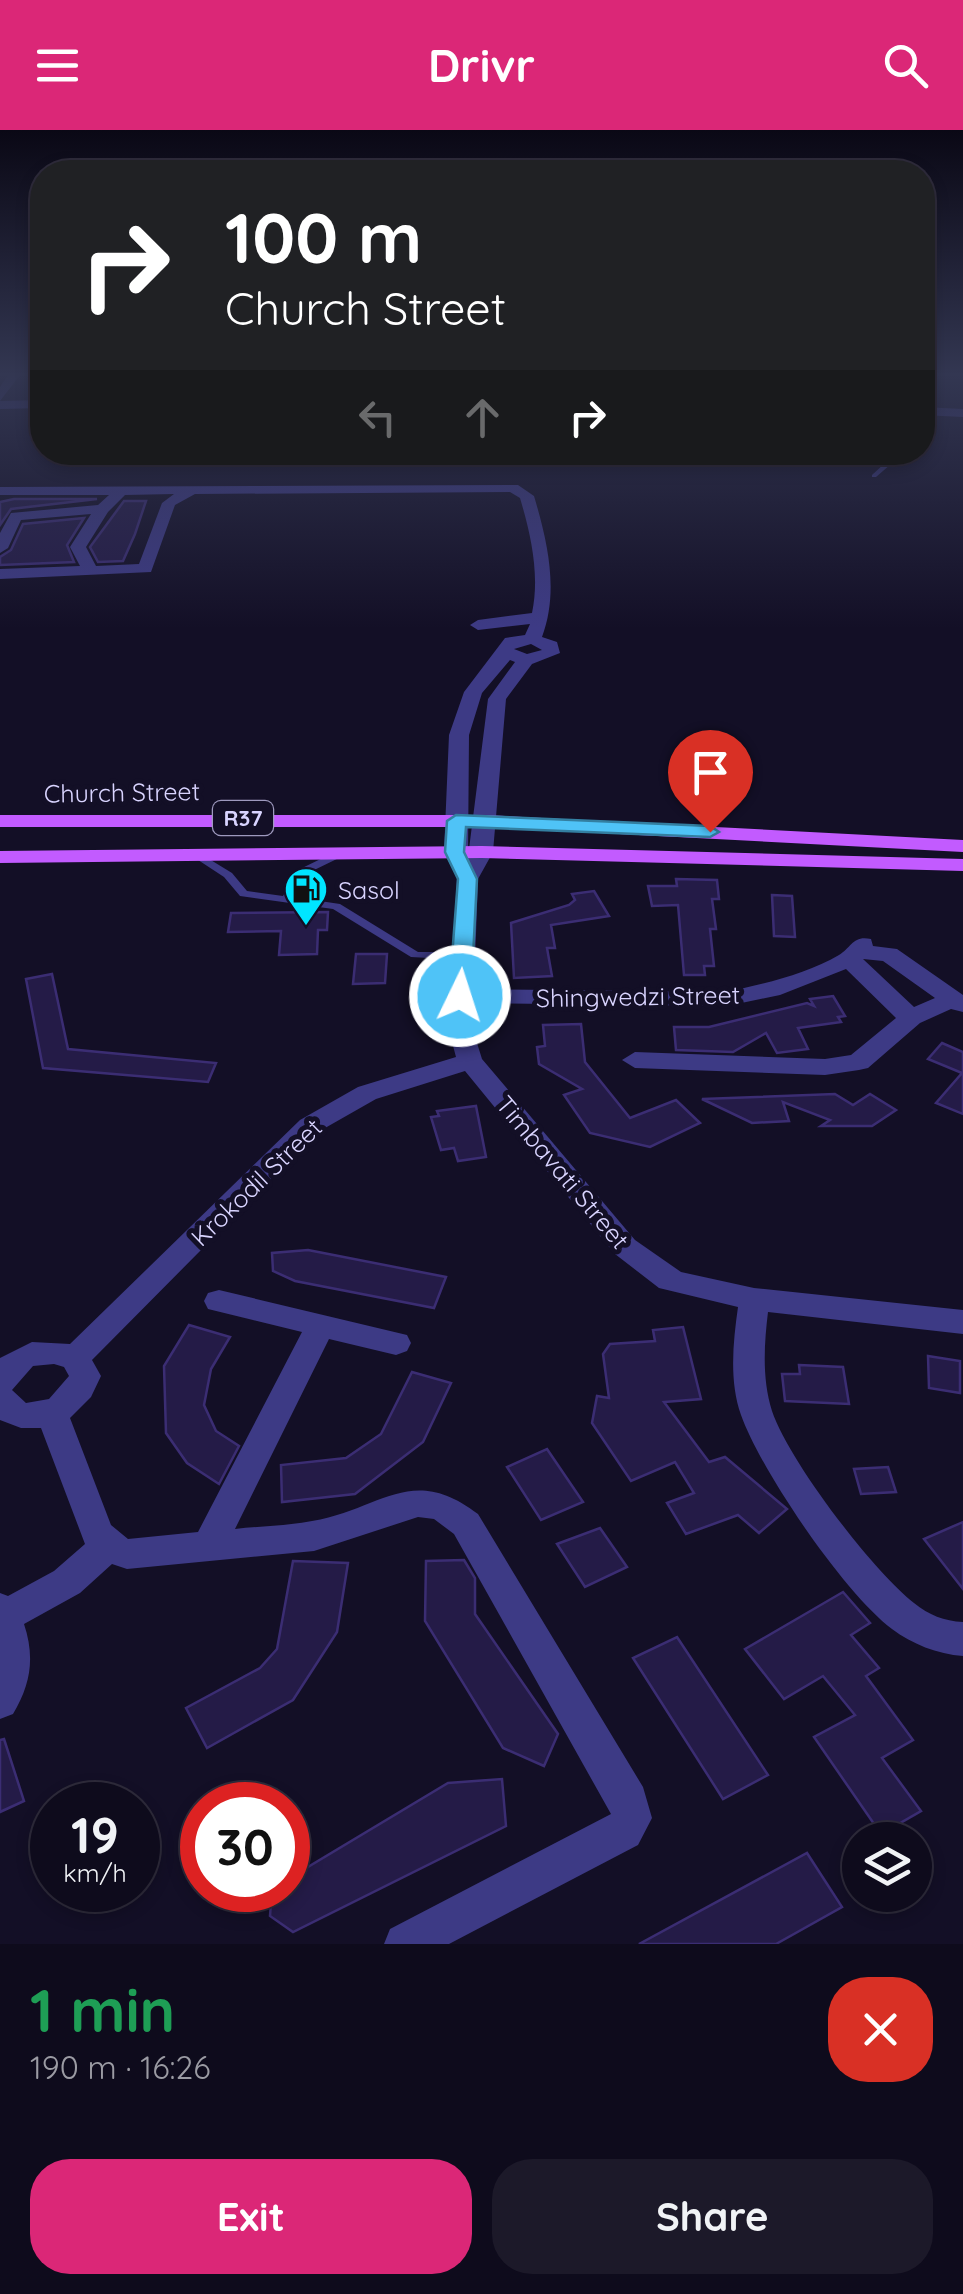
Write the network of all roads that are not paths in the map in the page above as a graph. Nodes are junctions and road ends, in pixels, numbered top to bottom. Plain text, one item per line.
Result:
1 (887, 465) edge
2 (874, 476) dead end
3 (194, 489) junction
4 (122, 490) junction
5 (0, 491) edge
6 (102, 508) junction
7 (0, 548) edge
8 (91, 572) junction
9 (0, 574) edge
10 (542, 617) junction
11 (532, 639) junction
12 (502, 658) junction
13 (526, 660) junction
14 (494, 722) junction
15 (457, 761) junction
16 (0, 821) edge
17 (456, 821) junction
18 (486, 821) junction
19 (963, 846) edge
20 (455, 852) junction
21 (482, 852) junction
22 (194, 853) junction
23 (342, 853) junction
24 (0, 857) edge
25 (963, 865) edge
26 (468, 879) junction
27 (287, 898) junction
28 (857, 952) junction
29 (462, 956) junction
30 (460, 996) junction
31 (956, 1002) edge
32 (912, 1018) junction
33 (635, 1060) dead end
34 (470, 1061) junction
35 (754, 1298) junction
36 (219, 1302) dead end
37 (963, 1322) edge
38 (321, 1325) junction
39 (396, 1344) dead end
40 (75, 1358) junction
41 (0, 1382) edge
42 (0, 1399) edge
43 (52, 1413) junction
44 (108, 1546) junction
45 (208, 1548) junction
46 (2, 1613) edge
47 (963, 1639) edge
48 (0, 1701) edge
49 (405, 1944) edge

1 - 2 lane
3 - 4 street
3 - 8 street
3 - 10 street
4 - 5 street
4 - 6 street
6 - 7 street
6 - 8 street
8 - 9 street
10 - 11 street
10 - 12 street
11 - 12 street
11 - 13 street
12 - 13 street
12 - 15 street
13 - 14 street
14 - 15 street
14 - 18 street, Timbavati Street
15 - 17 street
16 - 17 main road, Church Street / R37
17 - 18 main road, Church Street / R37
17 - 20 street
18 - 19 main road, Church Street / R37
18 - 21 street, Timbavati Street
20 - 21 main road, R37
20 - 23 main road, R37
20 - 26 street
21 - 25 main road, R37
21 - 26 street, Timbavati Street
22 - 23 main road, R37
22 - 24 main road, R37
22 - 27 lane
23 - 27 lane
26 - 29 street, Timbavati Street
27 - 29 lane
28 - 30 street, Shingwedzi Street
28 - 31 street
28 - 32 street
29 - 30 street, Timbavati Street
30 - 34 street, Timbavati Street
31 - 32 street
32 - 33 street
34 - 35 street, Timbavati Street
34 - 40 street, Krokodil Street
35 - 37 street, Timbavati Street
35 - 47 street
36 - 38 street
38 - 39 street
38 - 45 street
40 - 41 street
40 - 43 street
42 - 43 street
43 - 44 street
44 - 45 street
44 - 46 street
45 - 49 street
46 - 48 street

